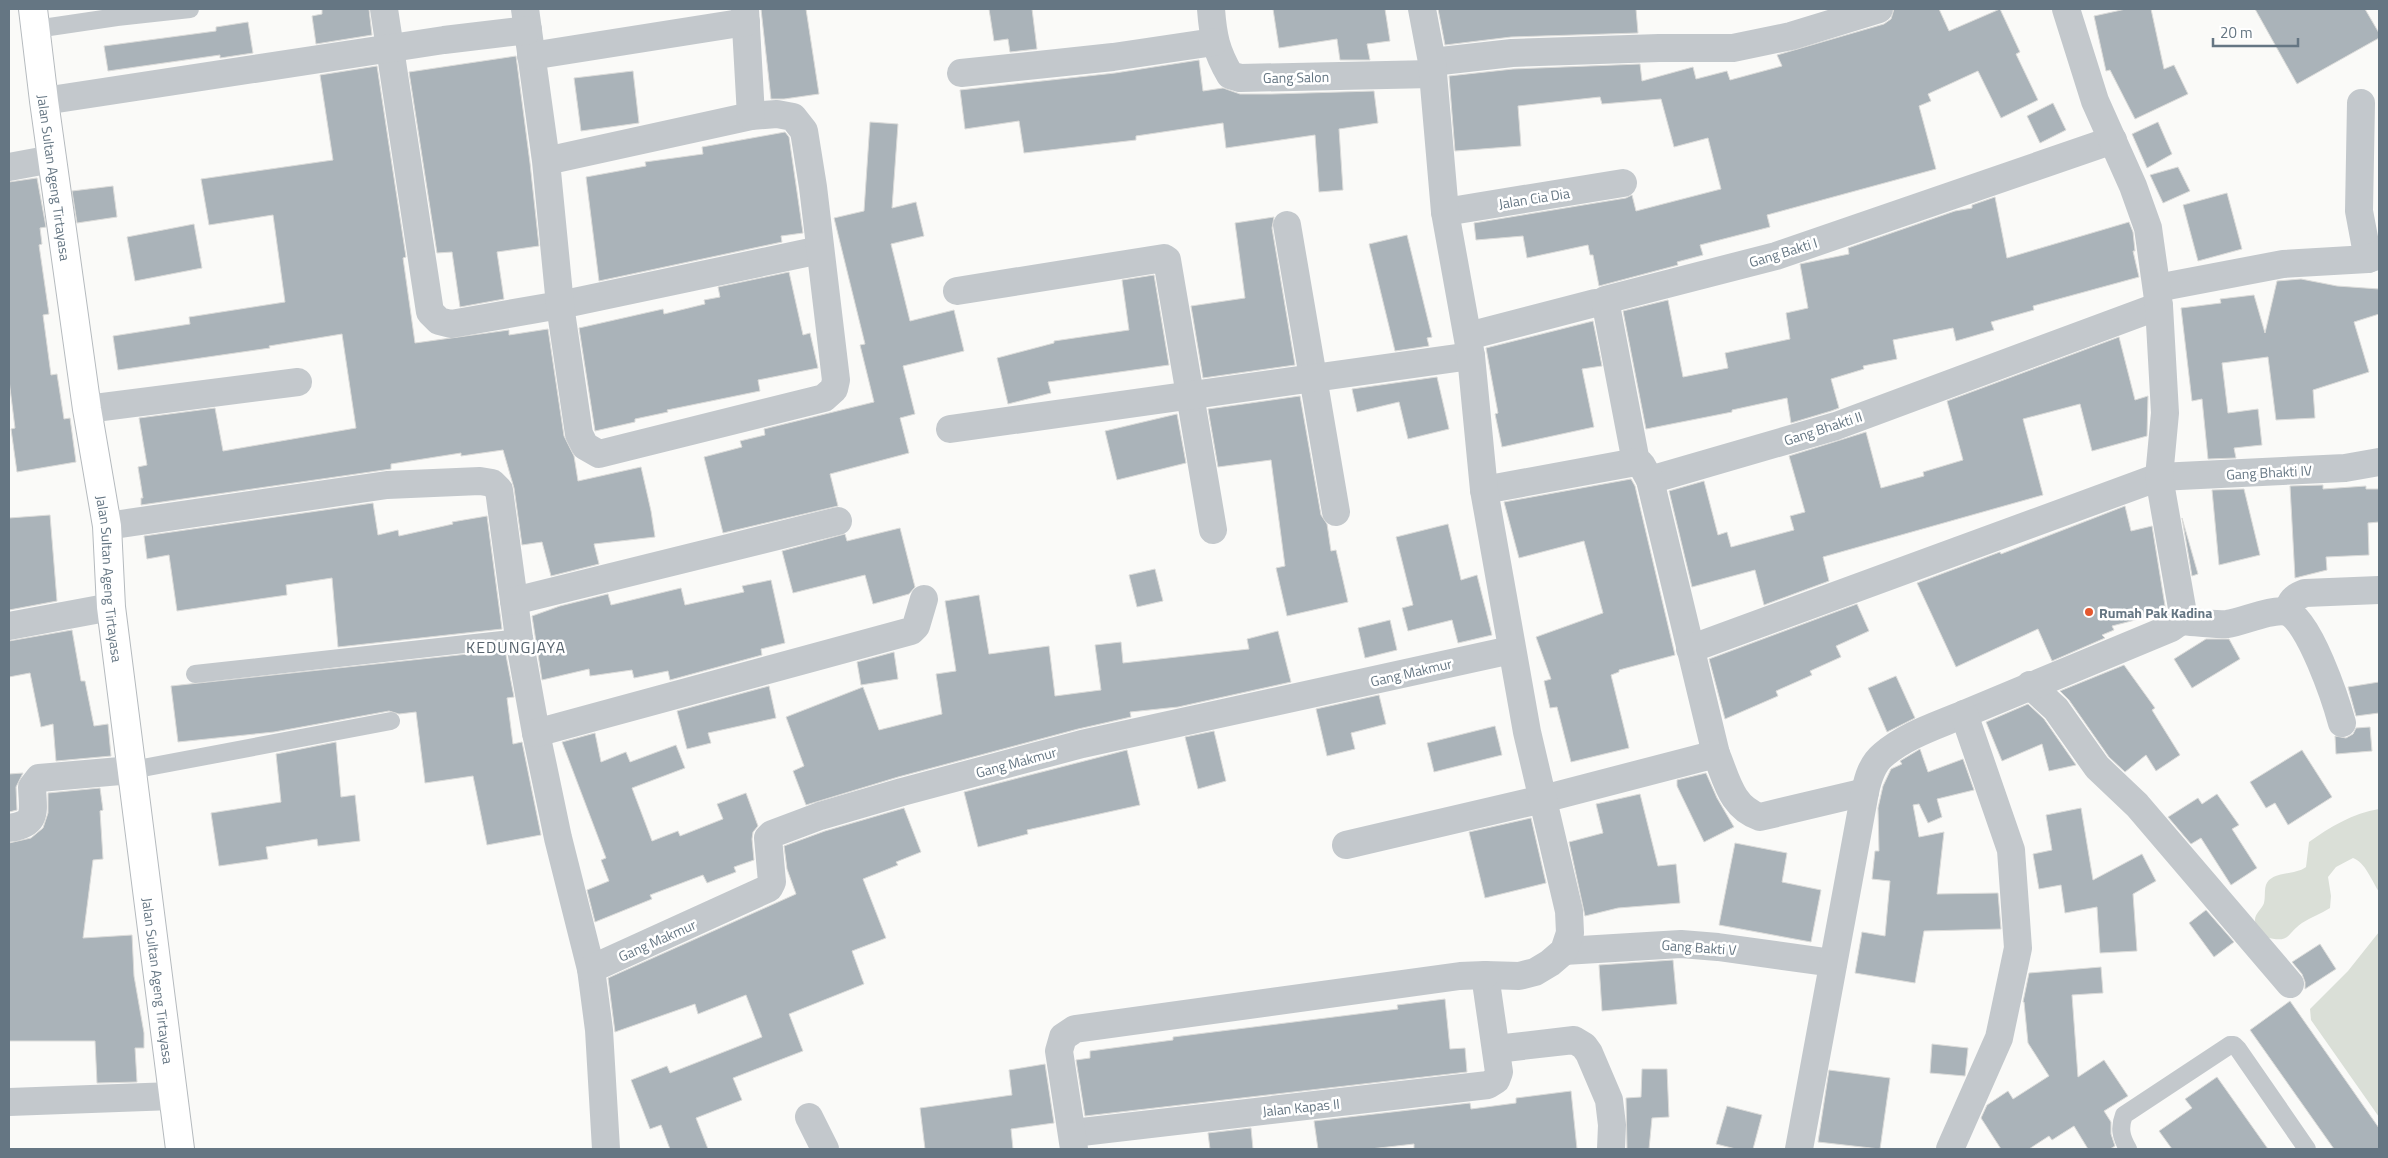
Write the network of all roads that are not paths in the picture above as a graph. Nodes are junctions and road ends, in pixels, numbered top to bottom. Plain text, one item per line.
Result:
1 (190, 9) edge
2 (384, 9) edge
3 (1211, 9) edge
4 (1422, 9) edge
5 (1879, 9) edge
6 (2066, 9) edge
7 (746, 16) edge
8 (35, 19) edge
9 (528, 31) edge
10 (1214, 42) junction
11 (390, 49) junction
12 (1433, 68) junction
13 (961, 73) dead end
14 (44, 100) junction
15 (2361, 103) dead end
16 (751, 116) junction
17 (2113, 140) junction
18 (52, 159) junction
19 (546, 161) junction
20 (9, 167) edge
21 (1624, 183) dead end
22 (1445, 212) junction
23 (1287, 225) dead end
24 (820, 250) junction
25 (2373, 257) edge
26 (957, 291) dead end
27 (2158, 297) junction
28 (1595, 304) dead end
29 (560, 305) junction
30 (1469, 346) junction
31 (1315, 379) junction
32 (298, 382) dead end
33 (1192, 396) junction
34 (87, 409) junction
35 (950, 429) dead end
36 (2379, 462) edge
37 (1643, 471) junction
38 (2159, 477) junction
39 (1484, 490) junction
40 (1336, 512) dead end
41 (838, 521) dead end
42 (107, 526) junction
43 (1213, 530) dead end
44 (2379, 590) edge
45 (924, 599) dead end
46 (514, 602) junction
47 (111, 607) junction
48 (2288, 612) junction
49 (2181, 621) junction
50 (9, 626) edge
51 (519, 638) junction
52 (1690, 649) junction
53 (1511, 650) junction
54 (195, 674) dead end
55 (2030, 685) junction
56 (1964, 714) junction
57 (391, 721) dead end
58 (2342, 723) dead end
59 (536, 733) junction
60 (1716, 754) junction
61 (132, 770) junction
62 (1865, 792) junction
63 (1543, 800) junction
64 (9, 828) edge
65 (1346, 844) dead end
66 (1564, 951) junction
67 (1833, 963) junction
68 (591, 970) junction
69 (1485, 975) junction
70 (2290, 984) dead end
71 (1496, 1049) junction
72 (173, 1096) junction
73 (9, 1102) edge
74 (809, 1117) dead end
75 (1074, 1141) edge
76 (180, 1149) edge
77 (606, 1149) edge
78 (825, 1149) edge
79 (1611, 1149) edge
80 (1799, 1149) edge
81 (1950, 1149) edge
82 (2128, 1149) edge
83 (2308, 1149) edge

1 - 8 lane
2 - 11 street
3 - 10 street, Gang Salon
4 - 12 street
5 - 12 street, Gang Salon
6 - 17 street
7 - 9 street
7 - 16 street
8 - 14 main road, Jalan Sultan Ageng Tirtayasa
9 - 11 street
9 - 19 street
10 - 12 street, Gang Salon
10 - 13 street
11 - 14 street
11 - 29 street
12 - 22 street
14 - 18 main road, Jalan Sultan Ageng Tirtayasa
15 - 25 street
16 - 19 street
16 - 24 street
17 - 27 street
17 - 37 street, Gang Bakti I
18 - 20 street
18 - 34 main road, Jalan Sultan Ageng Tirtayasa
19 - 29 street
21 - 22 street, Jalan Cia Dia
22 - 30 street
23 - 31 street
24 - 29 street
24 - 29 street
25 - 27 street, Gang Bhakti II
26 - 33 street
27 - 37 street, Gang Bhakti II
27 - 38 street
28 - 30 street
30 - 31 street
30 - 39 street
31 - 33 street
31 - 40 street
32 - 34 street
33 - 35 street
33 - 43 street
34 - 42 main road, Jalan Sultan Ageng Tirtayasa
36 - 38 street, Gang Bhakti IV
37 - 39 street, Gang Bhakti II
37 - 52 street
38 - 49 street
38 - 52 street, Gang Bhakti IV
39 - 53 street
41 - 46 street
42 - 46 street
42 - 47 main road, Jalan Sultan Ageng Tirtayasa
44 - 48 street
45 - 59 street
46 - 51 street
47 - 50 street
47 - 61 main road, Jalan Sultan Ageng Tirtayasa
48 - 49 street
48 - 58 street
49 - 55 street
51 - 54 lane
51 - 59 street
52 - 60 street
53 - 63 street
53 - 68 street, Gang Makmur
55 - 56 street
55 - 70 street
56 - 62 street
56 - 81 street
57 - 61 lane
59 - 68 street
60 - 62 street
60 - 63 street
61 - 64 street
61 - 72 main road, Jalan Sultan Ageng Tirtayasa
62 - 67 street
63 - 65 street
63 - 66 street
66 - 67 street, Gang Bakti V
66 - 69 street
67 - 80 street
68 - 77 street
69 - 71 street, Jalan Kapas II
69 - 75 street
71 - 75 street, Jalan Kapas II
71 - 79 street
72 - 73 street
72 - 76 main road, Jalan Sultan Ageng Tirtayasa
74 - 78 street
82 - 83 lane

